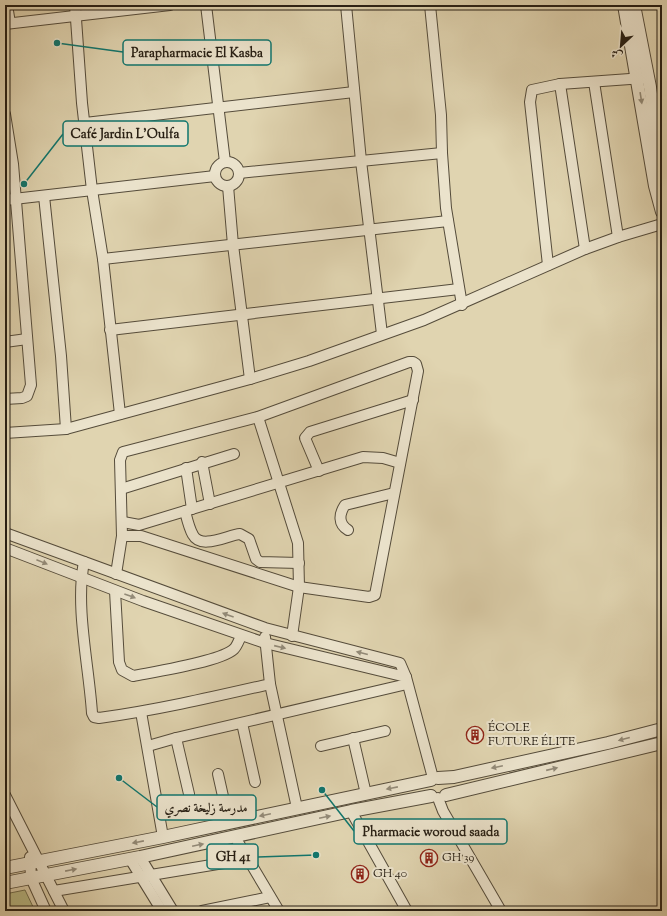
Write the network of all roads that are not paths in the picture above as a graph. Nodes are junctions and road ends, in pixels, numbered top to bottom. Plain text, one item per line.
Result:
1 (7, 5) edge
2 (75, 5) edge
3 (170, 5) edge
4 (206, 5) edge
5 (346, 5) edge
6 (430, 5) edge
7 (624, 5) edge
8 (634, 5) edge
9 (127, 7) edge
10 (76, 16) junction
11 (7, 24) edge
12 (643, 78) junction
13 (594, 82) junction
14 (560, 84) junction
15 (354, 92) junction
16 (219, 108) junction
17 (5, 114) edge
18 (85, 123) junction
19 (442, 153) junction
20 (361, 161) junction
21 (225, 162) junction
22 (662, 171) edge
23 (239, 174) junction
24 (215, 176) junction
25 (228, 186) junction
26 (92, 190) junction
27 (44, 196) junction
28 (16, 199) junction
29 (5, 200) edge
30 (662, 212) edge
31 (448, 220) junction
32 (662, 224) edge
33 (369, 229) junction
34 (618, 237) junction
35 (233, 245) junction
36 (585, 249) junction
37 (104, 259) junction
38 (548, 265) junction
39 (460, 289) junction
40 (376, 299) junction
41 (462, 305) junction
42 (241, 314) junction
43 (110, 330) junction
44 (382, 334) junction
45 (27, 339) junction
46 (5, 342) edge
47 (250, 379) junction
48 (5, 399) edge
49 (413, 400) junction
50 (120, 414) junction
51 (258, 417) junction
52 (66, 429) junction
53 (5, 433) edge
54 (234, 454) dead end
55 (202, 462) junction
56 (400, 463) junction
57 (186, 468) junction
58 (319, 471) junction
59 (278, 484) junction
60 (121, 489) junction
61 (394, 493) junction
62 (210, 504) junction
63 (188, 510) junction
64 (123, 522) junction
65 (348, 530) dead end
66 (5, 533) edge
67 (122, 536) junction
68 (5, 548) edge
69 (84, 562) junction
70 (298, 564) junction
71 (116, 574) junction
72 (81, 578) junction
73 (299, 587) junction
74 (114, 591) junction
75 (265, 628) junction
76 (241, 636) junction
77 (292, 636) junction
78 (265, 643) junction
79 (406, 680) junction
80 (270, 684) junction
81 (141, 712) junction
82 (277, 714) junction
83 (242, 723) junction
84 (662, 729) edge
85 (385, 731) dead end
86 (176, 738) junction
87 (353, 738) junction
88 (662, 743) edge
89 (148, 746) junction
90 (320, 746) dead end
91 (218, 774) dead end
92 (434, 779) junction
93 (255, 782) dead end
94 (189, 794) dead end
95 (366, 794) junction
96 (5, 796) edge
97 (438, 797) junction
98 (297, 808) junction
99 (351, 811) junction
100 (229, 823) junction
101 (163, 837) junction
102 (235, 837) junction
103 (135, 858) junction
104 (248, 859) junction
105 (35, 863) junction
106 (5, 868) edge
107 (46, 875) junction
108 (151, 876) junction
109 (31, 878) junction
110 (140, 878) junction
111 (5, 883) edge
112 (54, 891) junction
113 (270, 897) junction
114 (219, 909) edge
115 (46, 911) edge
116 (64, 911) edge
117 (162, 911) edge
118 (173, 911) edge
119 (202, 911) edge
120 (279, 911) edge
121 (407, 911) edge
122 (501, 911) edge

1 - 11 street
2 - 10 street
3 - 9 street
4 - 16 street
5 - 15 street
6 - 19 street
7 - 12 street
8 - 12 street
9 - 10 street
10 - 11 street
10 - 18 street
12 - 13 street
12 - 22 street
12 -> 30 street
13 - 14 street
13 - 34 street
14 - 36 street
14 - 38 street
15 - 16 street
15 - 20 street
16 - 18 street
16 - 21 street
17 - 28 street
18 - 26 street
19 - 20 street
19 - 31 street
20 - 23 street
20 - 33 street
21 - 23 street
21 - 24 street
23 - 25 street
24 - 25 street
24 - 26 street
25 - 35 street
26 - 27 street
26 - 37 street
27 - 28 street
27 - 52 street
28 - 29 street
28 - 45 street
31 - 33 street
31 - 39 street
32 - 34 street
33 - 35 street
33 - 40 street
34 - 36 street
35 - 37 street
35 - 42 street
36 - 38 street
37 - 43 street
38 - 41 street
39 - 40 street
39 - 41 street
40 - 42 street
40 - 44 street
41 - 44 street
42 - 43 street
42 - 47 street
43 - 50 street
44 - 47 street
45 - 46 street
45 - 48 street
47 - 50 street
49 - 51 street
49 - 56 street
49 - 58 street
50 - 52 street
51 - 59 street
51 - 60 street
52 - 53 street
54 - 55 street
55 - 57 street
55 - 62 street
56 - 58 street
56 - 61 street
57 - 60 street
57 - 63 street
58 - 59 street
59 - 62 street
59 - 70 street
60 - 64 street
61 - 65 street
61 - 73 street
62 - 63 street
63 - 64 street
63 - 70 street
64 - 67 street
66 - 69 street
67 - 71 street
67 - 73 street
68 -> 72 street
69 - 71 street
69 - 72 street
70 - 73 street
75 -> 71 street
72 - 74 street
72 - 81 street
73 - 77 street
74 -> 76 street
74 - 76 street
75 - 77 street
75 - 78 street
76 - 78 street
79 -> 77 street
78 -> 79 street
78 - 80 street
79 - 82 street
79 - 92 street
80 - 81 street
80 - 82 street
81 - 89 street
82 - 83 street
82 - 98 street
83 - 86 street
83 - 93 street
84 -> 92 street
85 - 87 street
86 - 89 street
86 - 94 street
87 - 90 street
87 - 95 street
97 -> 88 street
89 - 101 street
91 - 100 street
92 -> 95 street
92 - 97 street
92 - 97 street
95 - 98 street
96 - 105 street
97 - 99 street
97 - 122 street
98 -> 100 street
102 -> 99 street
99 - 121 street
100 - 101 street
101 -> 105 street
103 -> 102 street
102 - 104 street
107 -> 103 street
103 - 108 street
103 - 110 street
104 - 108 street
104 - 113 street
105 - 106 street
105 - 107 street
105 - 109 street
107 - 109 street
107 - 112 street
108 - 110 street
108 - 118 street
109 - 111 street
109 - 115 street
110 - 112 street
110 - 117 street
112 - 116 street
113 - 114 street
113 - 120 street
114 - 119 street

